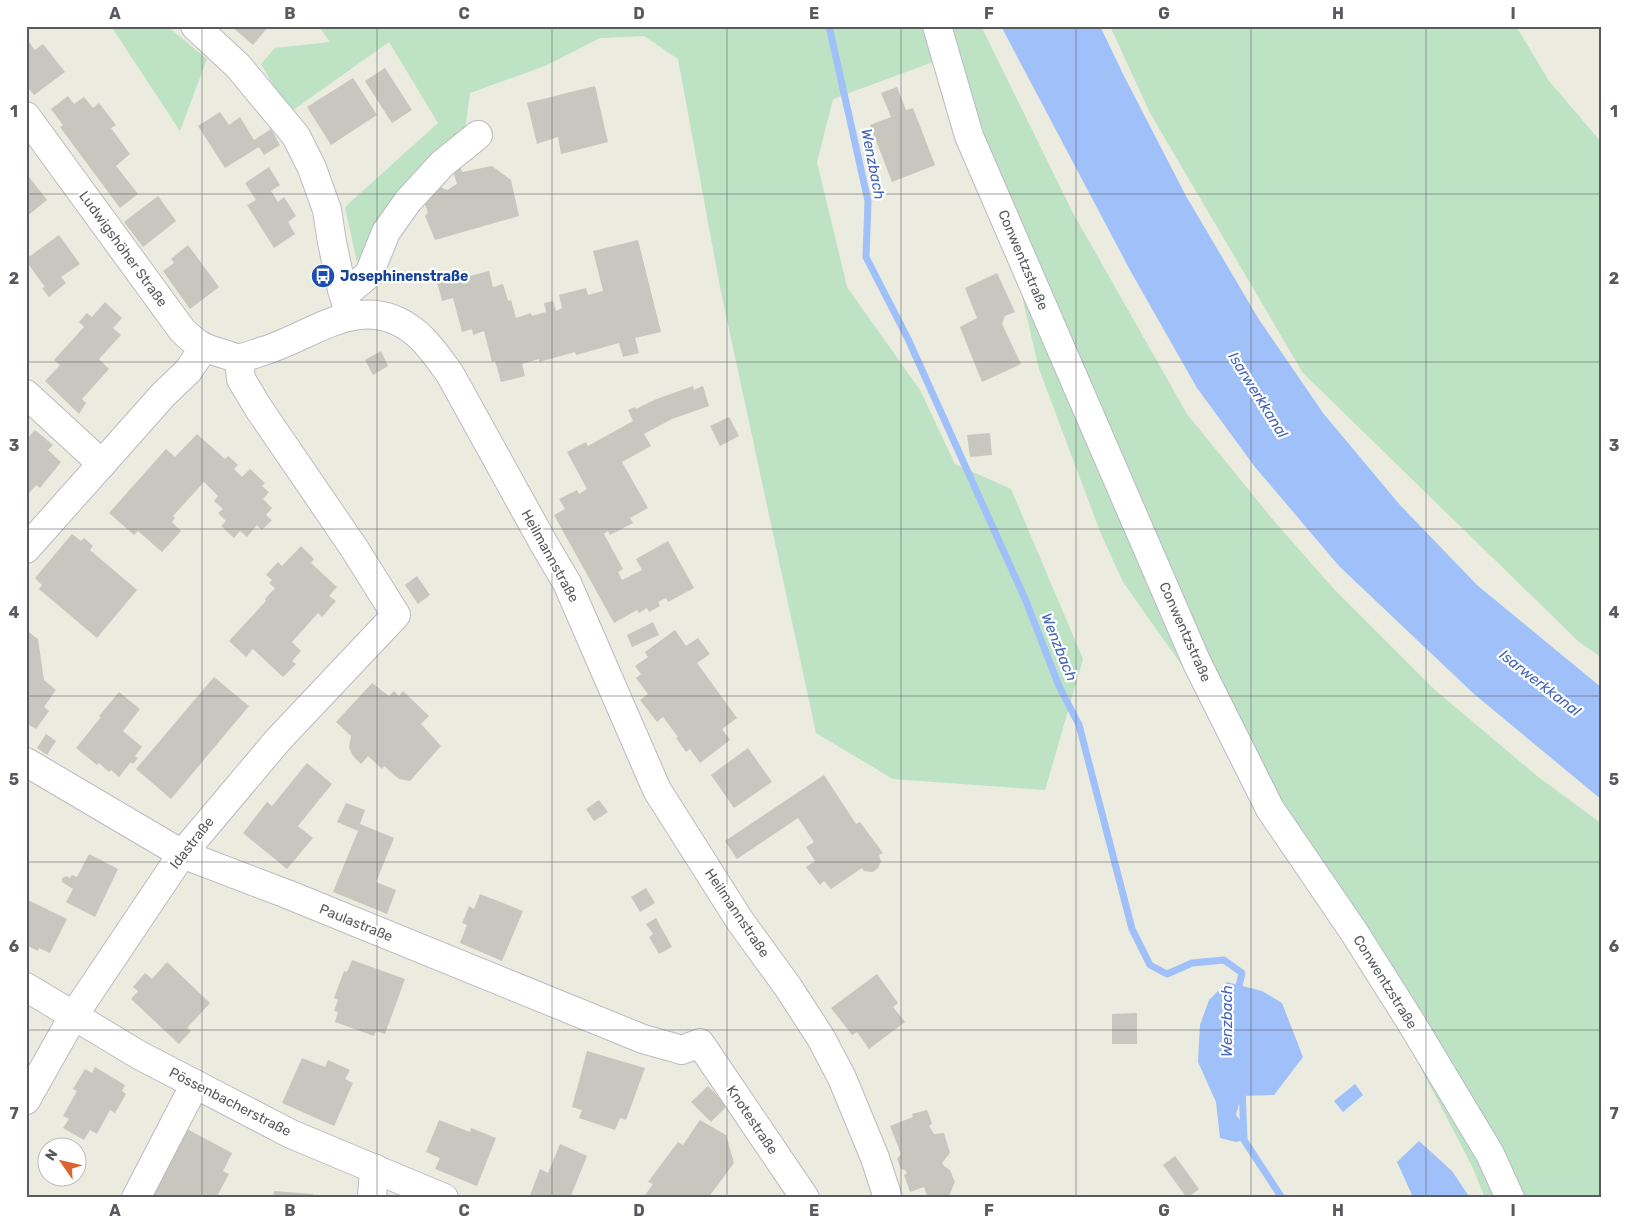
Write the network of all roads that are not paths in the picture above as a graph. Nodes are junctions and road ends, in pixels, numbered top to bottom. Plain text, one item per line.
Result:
1 (195, 26) edge
2 (937, 26) edge
3 (26, 116) edge
4 (478, 135) dead end
5 (347, 305) junction
6 (203, 348) junction
7 (239, 358) junction
8 (26, 394) edge
9 (102, 464) junction
10 (26, 549) edge
11 (31, 772) edge
12 (182, 854) junction
13 (26, 987) edge
14 (74, 1015) junction
15 (700, 1042) joint
16 (195, 1084) junction
17 (26, 1100) edge
18 (374, 1168) junction
19 (136, 1198) edge
20 (372, 1198) edge
21 (444, 1198) edge
22 (804, 1198) edge
23 (888, 1198) edge
24 (1510, 1198) edge

1 - 5 street
2 - 24 street, Conwentzstraße
3 - 6 street, Ludwigshöher Straße
4 - 5 street
5 - 7 street
5 - 23 street, Heilmannstraße
6 - 7 street, Ludwigshöher Straße
6 - 9 street
7 - 12 street, Idastraße
8 - 9 street
9 - 10 street
11 - 12 street, Paulastraße
12 - 14 street, Idastraße
12 - 15 street, Paulastraße
13 - 14 street, Pössenbacherstraße
14 - 16 street, Pössenbacherstraße
14 - 17 street, Idastraße
15 - 22 street, Knotestraße
16 - 18 street, Pössenbacherstraße
16 - 19 street
18 - 20 street
18 - 21 street, Pössenbacherstraße

